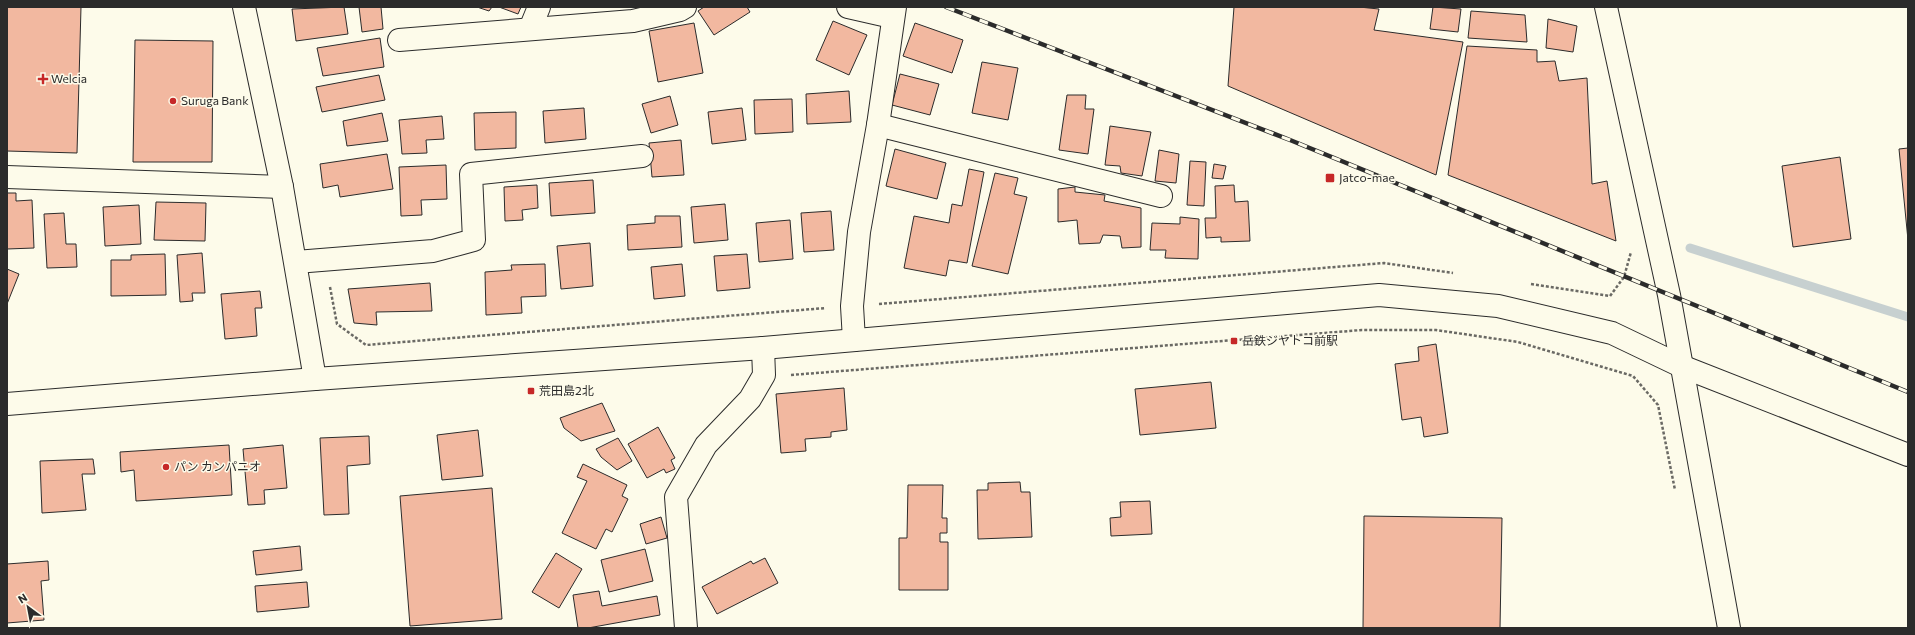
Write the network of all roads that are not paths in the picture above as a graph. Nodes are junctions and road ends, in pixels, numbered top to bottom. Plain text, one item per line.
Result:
1 (244, 7) edge
2 (540, 7) edge
3 (685, 7) edge
4 (848, 7) edge
5 (1606, 7) edge
6 (893, 12) edge
7 (530, 28) junction
8 (399, 40) dead end
9 (878, 125) junction
10 (642, 156) dead end
11 (7, 177) edge
12 (282, 187) junction
13 (1161, 196) dead end
14 (296, 262) junction
15 (854, 340) junction
16 (763, 348) junction
17 (1681, 366) junction
18 (315, 378) junction
19 (7, 404) edge
20 (1908, 455) edge
21 (686, 628) edge
22 (1730, 628) edge

1 - 12 street
2 - 7 street
3 - 7 street
4 - 6 street
5 - 17 street
6 - 9 street
7 - 8 street
9 - 13 street
9 - 15 street
10 - 14 street
11 - 12 street
12 - 14 street
14 - 18 street
15 - 16 street
15 - 17 street
16 - 18 street
16 - 21 street
17 - 20 street
17 - 22 street
18 - 19 street

